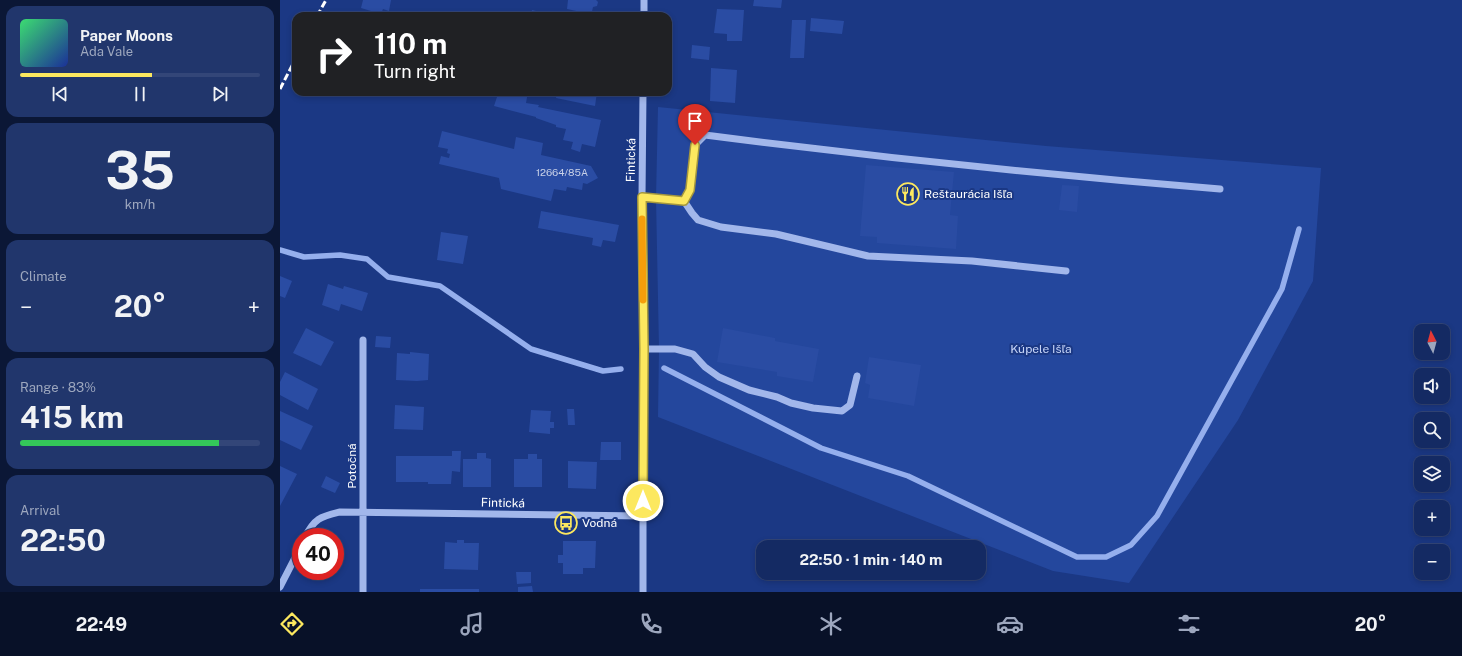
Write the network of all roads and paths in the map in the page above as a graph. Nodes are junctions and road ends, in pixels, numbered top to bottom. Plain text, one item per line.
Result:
1 (644, 0) edge
2 (644, 12) edge
3 (643, 96) edge
4 (1220, 189) dead end
5 (642, 197) junction
6 (684, 201) junction
7 (1066, 271) dead end
8 (362, 340) dead end
9 (644, 349) junction
10 (857, 376) dead end
11 (363, 512) junction
12 (643, 516) junction
13 (310, 528) edge
14 (292, 564) edge
15 (280, 587) edge
16 (363, 592) edge
17 (643, 592) edge

1 - 2 street
3 - 5 street, Fintická
4 - 6 street
5 - 6 street
5 - 9 street, Fintická
6 - 7 street
8 - 11 street, Potočná
9 - 10 street
9 - 12 street, Fintická
11 - 12 street, Fintická
11 - 13 street
11 - 16 street, Potočná
12 - 17 street, Fintická
14 - 15 street

